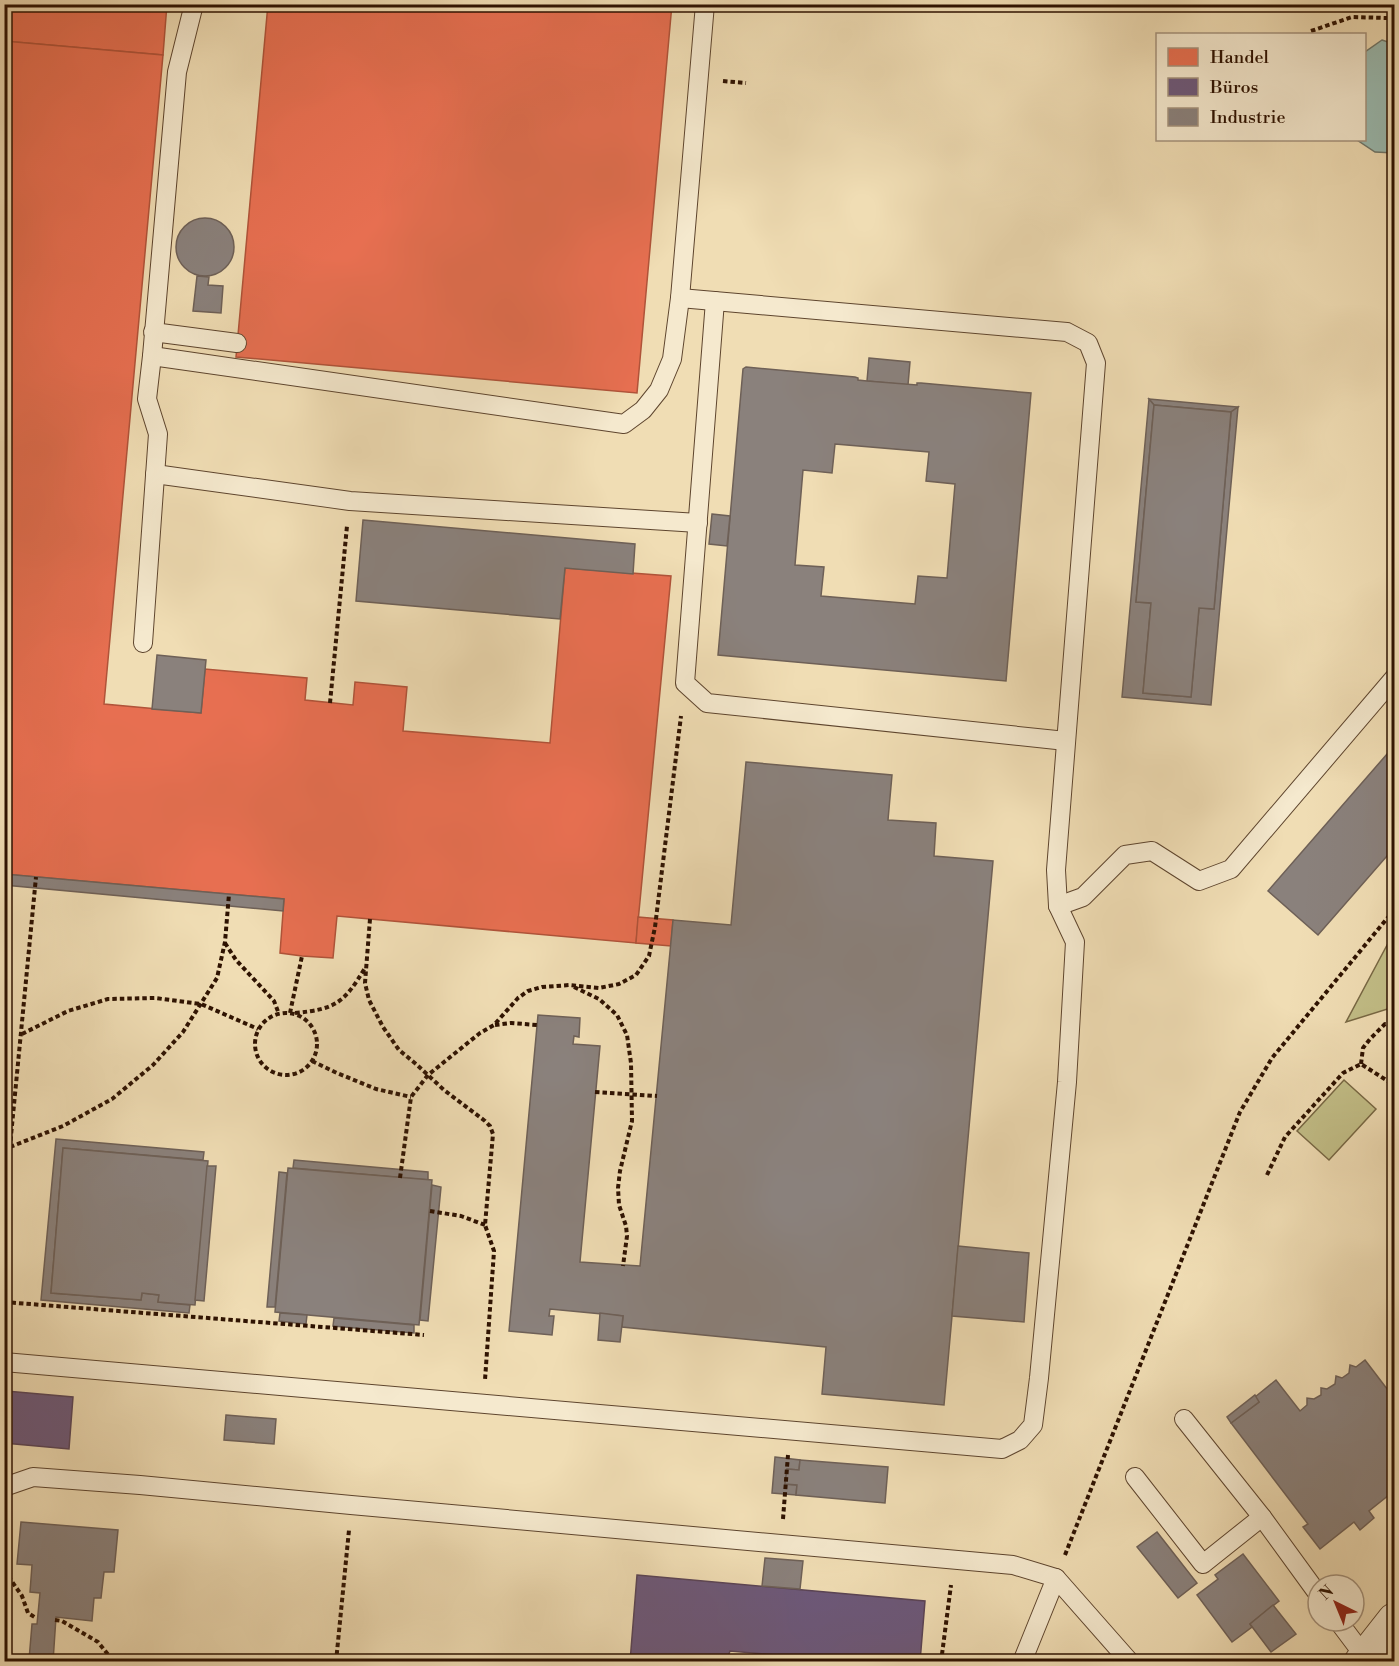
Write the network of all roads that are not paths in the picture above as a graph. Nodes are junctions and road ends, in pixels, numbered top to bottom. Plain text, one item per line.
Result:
1 (194, 4) edge
2 (705, 4) edge
3 (680, 298) junction
4 (715, 302) junction
5 (153, 332) junction
6 (237, 343) dead end
7 (152, 356) junction
8 (155, 474) junction
9 (698, 523) junction
10 (143, 643) dead end
11 (1395, 678) edge
12 (1066, 741) junction
13 (1058, 906) junction
14 (4, 1362) edge
15 (1184, 1419) dead end
16 (1135, 1477) dead end
17 (4, 1487) edge
18 (1262, 1516) junction
19 (1306, 1577) edge
20 (1056, 1578) junction
21 (1395, 1620) edge
22 (1346, 1633) edge
23 (1363, 1659) edge
24 (1022, 1662) edge
25 (1130, 1662) edge

1 - 5 lane
2 - 3 lane
3 - 4 lane
3 - 7 lane
4 - 9 lane
4 - 12 lane
5 - 6 lane
5 - 7 lane
7 - 8 lane
8 - 9 lane
8 - 10 lane
9 - 12 lane
11 - 13 lane
12 - 13 lane
13 - 14 lane
15 - 18 lane
16 - 18 lane
17 - 20 lane
18 - 19 lane
20 - 24 lane
20 - 25 lane
21 - 23 street
22 - 23 lane

